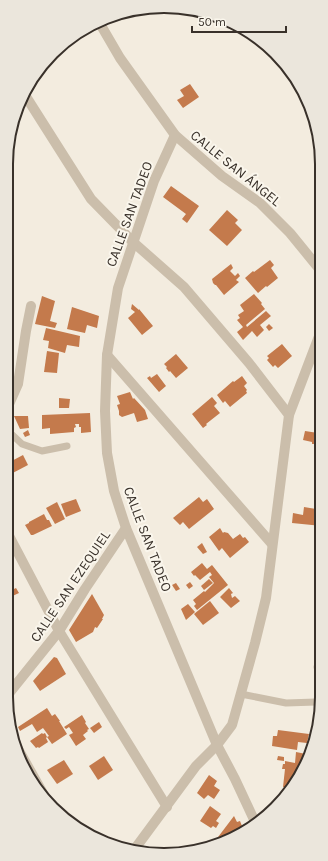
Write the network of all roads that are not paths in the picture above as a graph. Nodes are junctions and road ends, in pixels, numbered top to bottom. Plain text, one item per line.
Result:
1 (102, 26) edge
2 (28, 99) edge
3 (174, 135) junction
4 (133, 242) junction
5 (315, 264) edge
6 (31, 306) dead end
7 (315, 347) edge
8 (107, 355) junction
9 (13, 395) edge
10 (289, 415) junction
11 (13, 436) edge
12 (67, 446) dead end
13 (126, 528) junction
14 (13, 543) edge
15 (272, 544) junction
16 (59, 631) junction
17 (13, 688) edge
18 (241, 694) junction
19 (315, 702) edge
20 (217, 745) junction
21 (167, 807) junction
22 (254, 819) edge
23 (137, 846) edge

1 - 3 street, CALLE SAN ÁNGEL
2 - 4 street
3 - 4 street, CALLE SAN TADEO
3 - 5 street, CALLE SAN ÁNGEL
4 - 8 street, CALLE SAN TADEO
4 - 10 street
6 - 9 street
7 - 10 street
8 - 13 street, CALLE SAN TADEO
8 - 15 street
10 - 15 street
11 - 12 lane
13 - 16 street, CALLE SAN EZEQUIEL
13 - 20 street, CALLE SAN TADEO
14 - 16 street
15 - 18 street
16 - 17 street, CALLE SAN EZEQUIEL
16 - 21 street
18 - 19 lane
18 - 20 street
20 - 21 street
20 - 22 street, CALLE SAN TADEO
21 - 23 street

